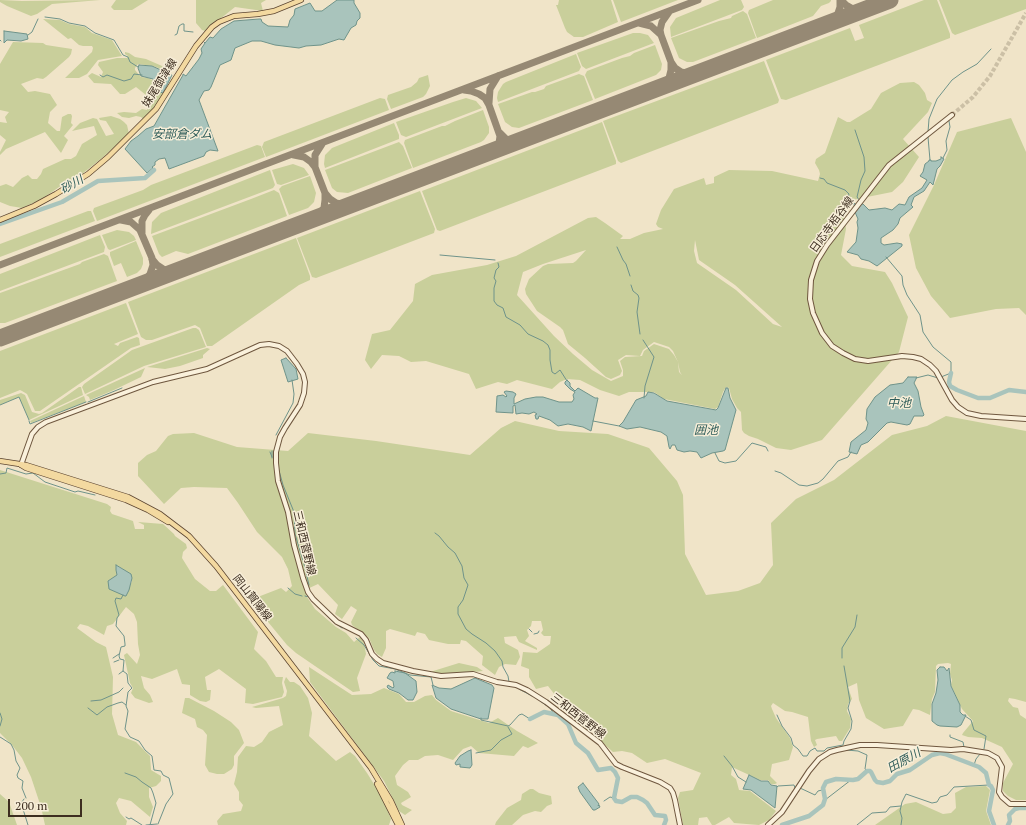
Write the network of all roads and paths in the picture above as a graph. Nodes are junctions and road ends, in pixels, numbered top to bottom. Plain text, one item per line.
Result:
1 (301, 0) edge
2 (952, 115) tunnel mouth
3 (0, 220) edge
4 (1026, 419) edge
5 (0, 461) edge
6 (21, 465) junction
7 (1026, 804) edge
8 (398, 825) edge
9 (402, 825) edge
10 (680, 825) edge
11 (768, 825) edge

1 - 3 main road, 妹尾御津線
2 - 4 main road, 日応寺栢谷線
5 - 6 main road, 岡山賀陽線
6 - 8 main road, 岡山賀陽線
6 - 9 main road, 岡山賀陽線
6 - 10 main road, 三和西菅野線
7 - 11 main road

